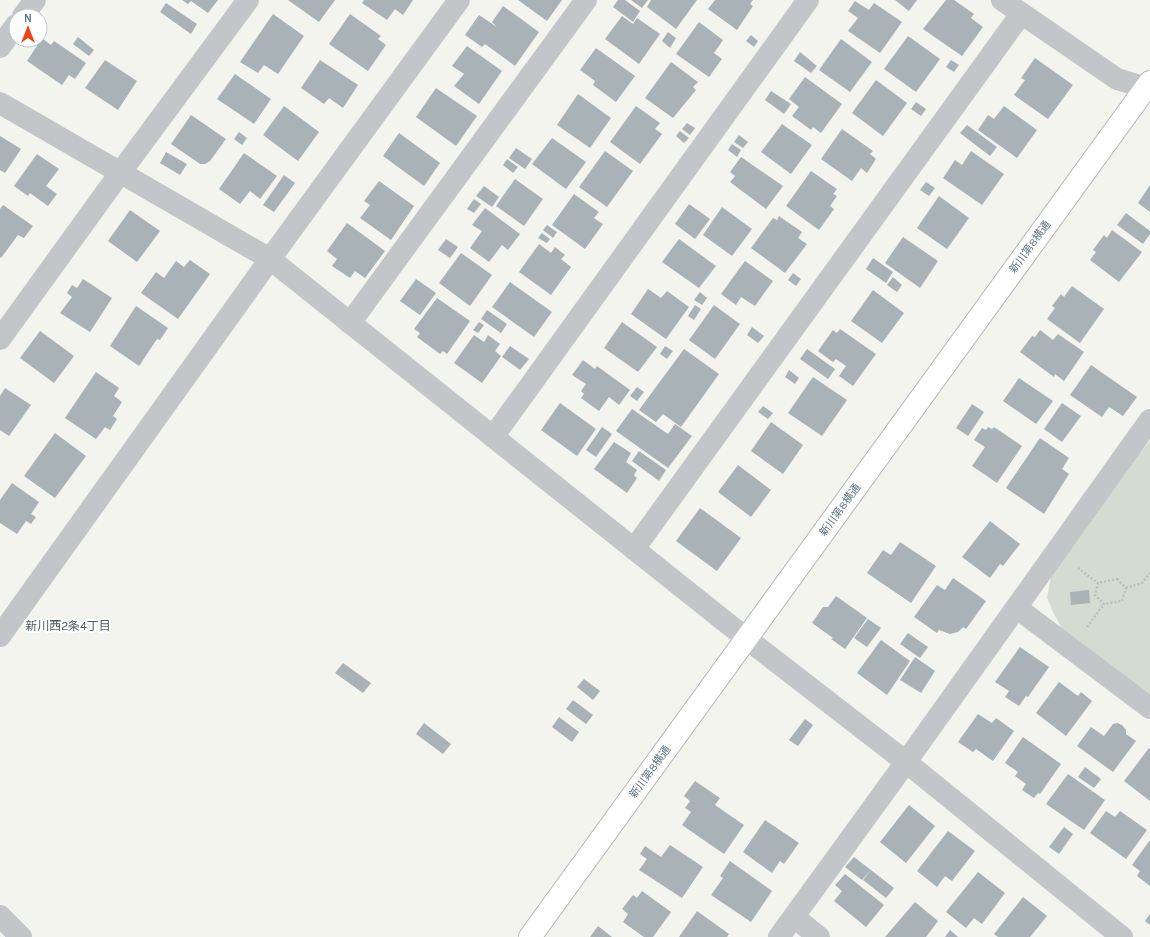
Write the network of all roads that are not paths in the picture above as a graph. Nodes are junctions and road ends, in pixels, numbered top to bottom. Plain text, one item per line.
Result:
1 (248, 0) edge
2 (459, 0) edge
3 (586, 0) edge
4 (808, 0) edge
5 (1002, 0) edge
6 (1021, 14) junction
7 (8, 36) edge
8 (0, 47) edge
9 (1149, 86) edge
10 (0, 103) edge
11 (120, 173) junction
12 (270, 259) junction
13 (350, 323) junction
14 (0, 339) edge
15 (1150, 420) edge
16 (493, 437) junction
17 (634, 550) junction
18 (1017, 608) junction
19 (0, 636) edge
20 (747, 639) junction
21 (1150, 708) edge
22 (906, 762) junction
23 (0, 916) edge
24 (794, 917) junction
25 (21, 937) edge
26 (530, 937) edge
27 (779, 937) edge
28 (819, 937) edge
29 (1122, 937) edge

1 - 11 street
2 - 12 street
3 - 13 street
4 - 16 street
5 - 6 street
6 - 9 street
6 - 17 street
7 - 8 street
9 - 20 street, 新川第8横通
10 - 11 street
11 - 12 street
11 - 14 street
12 - 13 street
12 - 19 street
13 - 16 street
15 - 18 street
16 - 17 street
17 - 20 street
18 - 21 street
18 - 22 street
20 - 22 street
20 - 26 street, 新川第8横通
22 - 24 street
22 - 29 street
23 - 25 street
24 - 27 street
24 - 28 street

